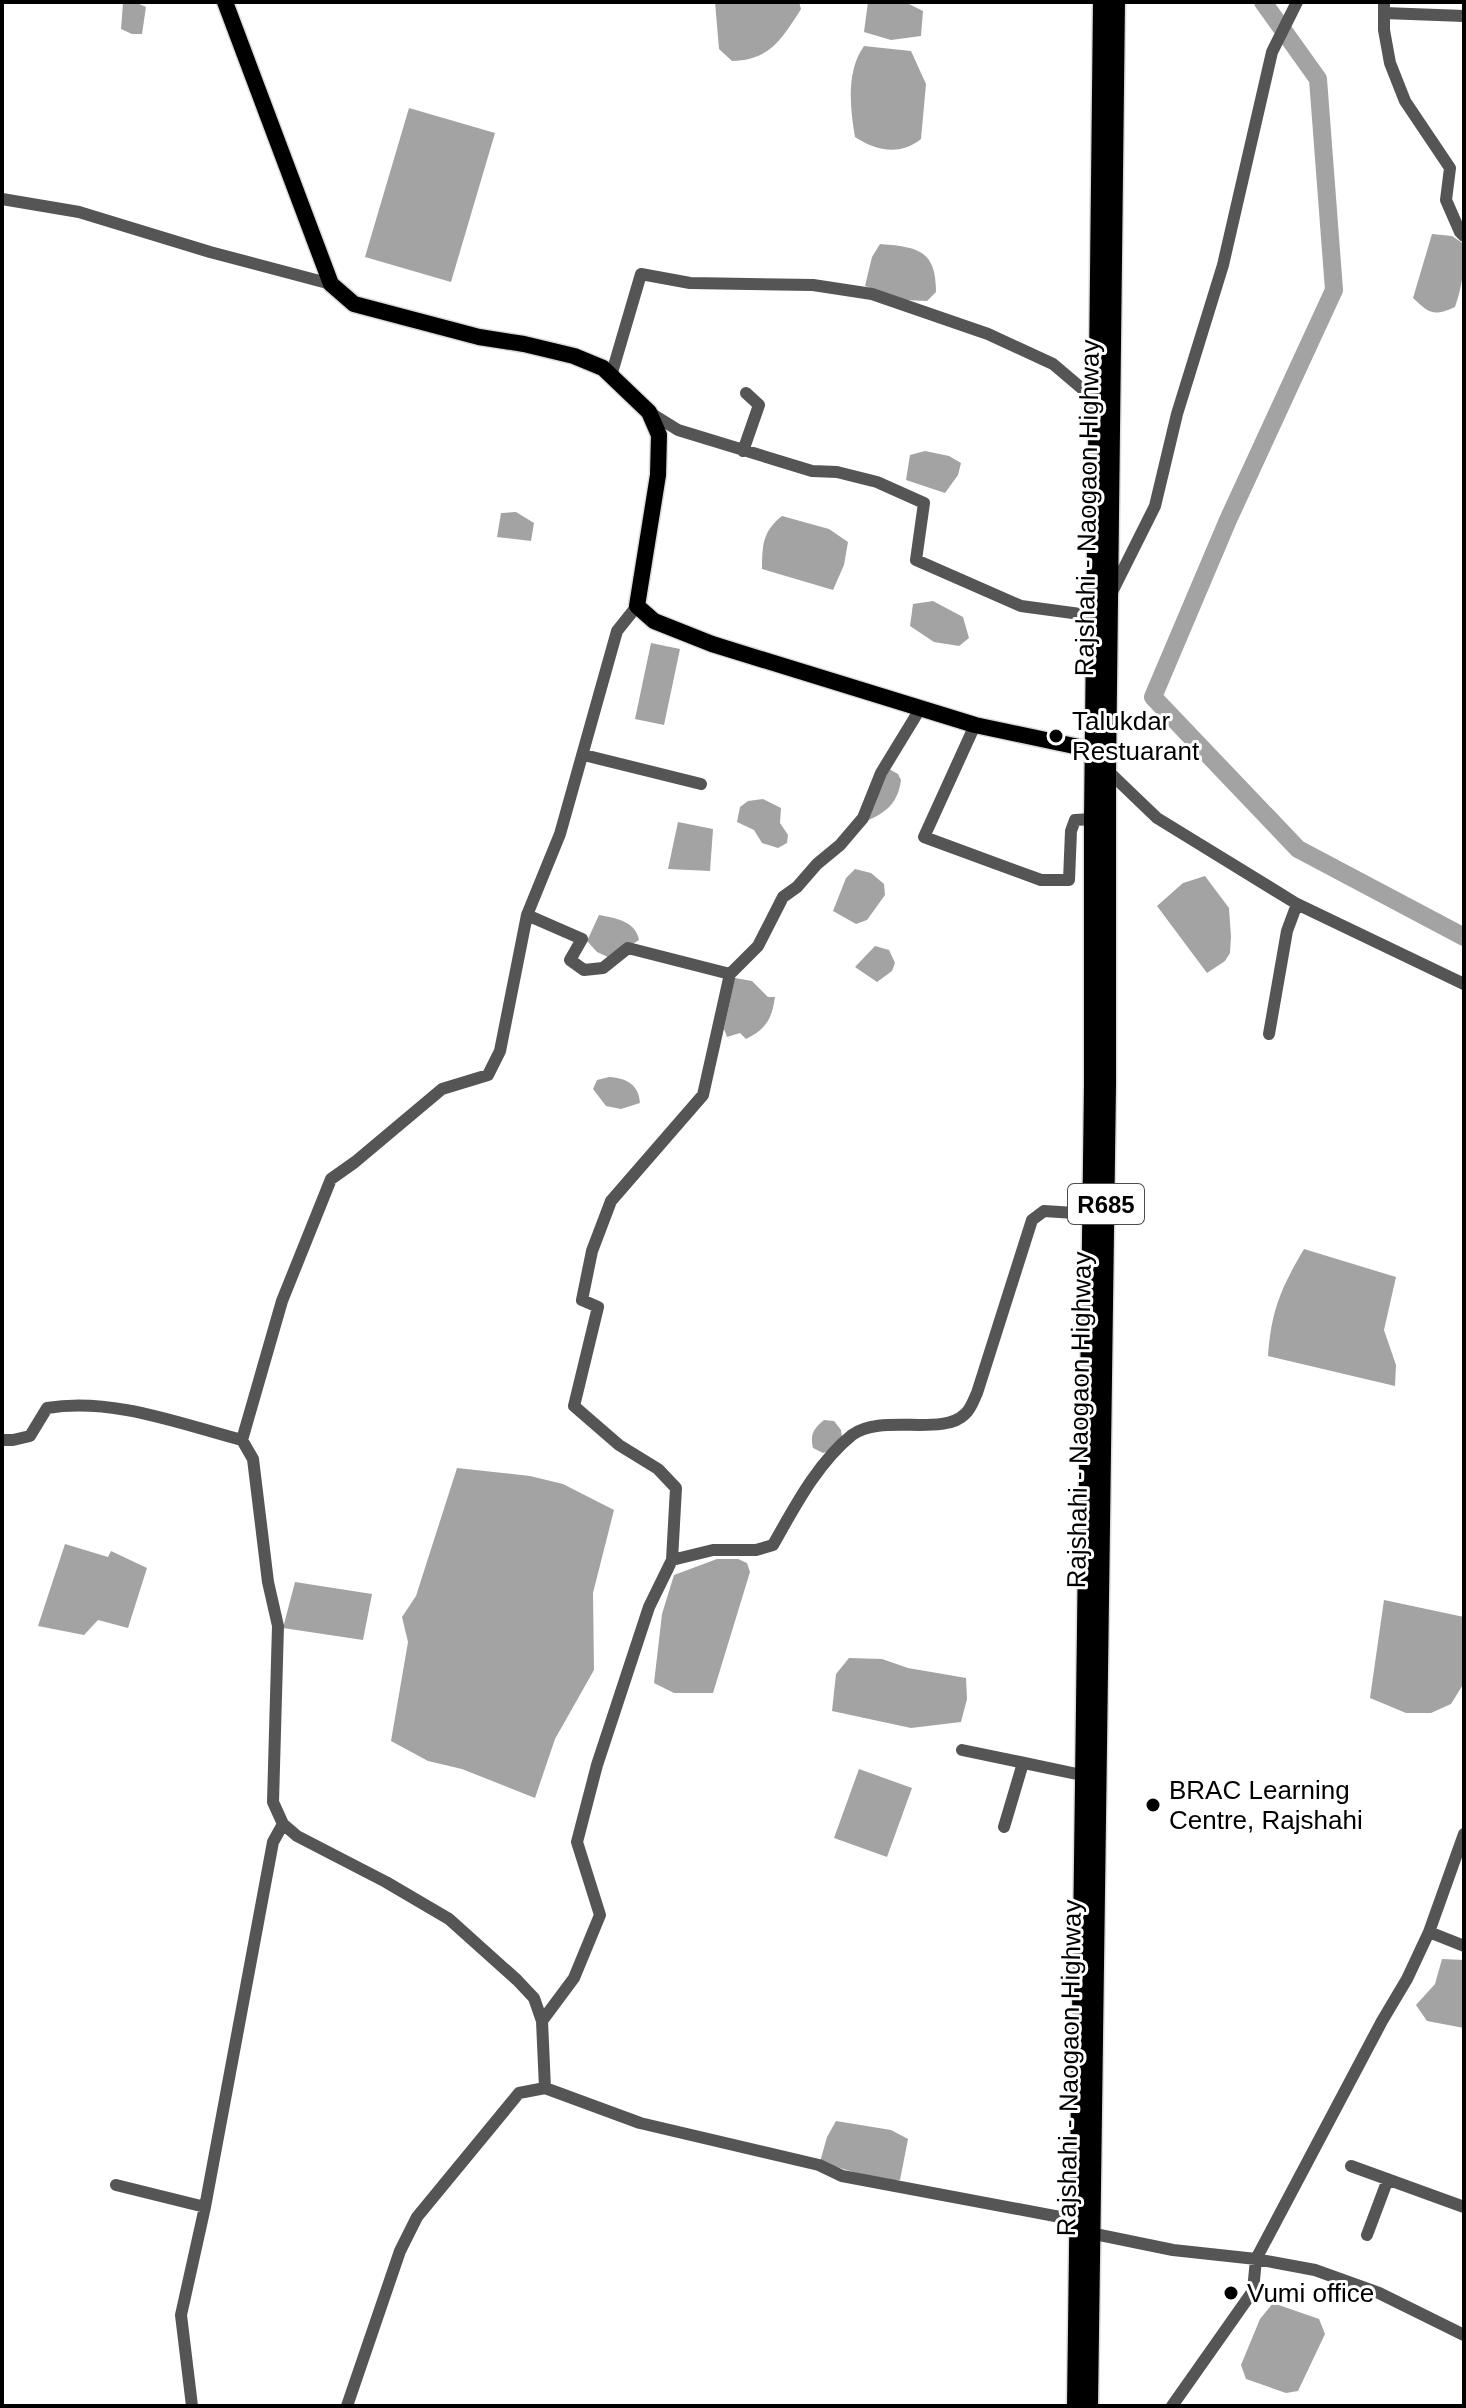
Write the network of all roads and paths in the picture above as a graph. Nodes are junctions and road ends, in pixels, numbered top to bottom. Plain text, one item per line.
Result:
1 (225, 2) edge
2 (1101, 2) edge
3 (1117, 2) edge
4 (1297, 3) edge
5 (1384, 8) edge
6 (1464, 16) edge
7 (1108, 159) junction
8 (2, 199) edge
9 (1464, 236) edge
10 (331, 284) junction
11 (611, 376) junction
12 (746, 393) dead end
13 (1099, 403) junction
14 (649, 412) junction
15 (743, 451) junction
16 (1104, 558) junction
17 (1111, 595) junction
18 (637, 606) junction
19 (1095, 616) junction
20 (920, 709) junction
21 (975, 725) junction
22 (1093, 750) junction
23 (584, 755) junction
24 (1108, 771) junction
25 (701, 784) dead end
26 (1092, 819) junction
27 (1100, 904) junction
28 (1297, 904) junction
29 (527, 915) junction
30 (730, 974) junction
31 (1464, 984) edge
32 (1269, 1034) dead end
33 (1090, 1214) junction
34 (2, 1440) edge
35 (242, 1440) junction
36 (672, 1560) junction
37 (962, 1750) dead end
38 (1023, 1763) junction
39 (1082, 1775) junction
40 (283, 1824) junction
41 (1004, 1827) dead end
42 (1464, 1834) edge
43 (1429, 1932) junction
44 (1464, 1946) edge
45 (542, 2021) junction
46 (545, 2088) junction
47 (1084, 2129) junction
48 (1351, 2166) dead end
49 (1388, 2179) junction
50 (116, 2185) dead end
51 (205, 2207) junction
52 (1464, 2207) edge
53 (1076, 2220) junction
54 (1090, 2233) junction
55 (1367, 2235) dead end
56 (1256, 2259) junction
57 (1464, 2335) edge
58 (1082, 2337) junction
59 (192, 2406) edge
60 (347, 2406) edge
61 (1075, 2406) edge
62 (1090, 2406) edge
63 (1172, 2406) edge

1 - 10 main road
2 - 7 main road, Rajshahi - Naogaon Highway / R685
3 - 7 main road, Rajshahi - Naogaon Highway / R685
4 - 17 street
5 - 6 street
5 - 9 street
7 - 13 main road, Rajshahi - Naogaon Highway / R685
7 - 16 main road, Rajshahi - Naogaon Highway / R685
8 - 10 street
10 - 11 main road
11 - 13 street
11 - 14 main road
12 - 15 street
13 - 16 main road, Rajshahi - Naogaon Highway / R685
14 - 15 street
14 - 18 main road
15 - 19 street
16 - 17 main road, Rajshahi - Naogaon Highway / R685
16 - 19 main road, Rajshahi - Naogaon Highway / R685
17 - 24 main road, Rajshahi - Naogaon Highway / R685
18 - 20 main road
18 - 23 street
19 - 22 main road, Rajshahi - Naogaon Highway / R685
20 - 21 main road
20 - 30 street
21 - 22 main road
21 - 26 street
22 - 26 main road, Rajshahi - Naogaon Highway / R685
23 - 25 street
23 - 29 street
24 - 27 main road, Rajshahi - Naogaon Highway / R685
24 - 28 street
26 - 27 main road, Rajshahi - Naogaon Highway / R685
27 - 33 main road, Rajshahi - Naogaon Highway / R685
27 - 47 main road, Rajshahi - Naogaon Highway / R685
28 - 31 street
28 - 32 street
29 - 30 street
29 - 35 street
30 - 36 street
33 - 36 street
33 - 39 main road, Rajshahi - Naogaon Highway / R685
34 - 35 street
35 - 40 street
36 - 45 street
37 - 38 street
38 - 39 street
38 - 41 street
39 - 47 main road, Rajshahi - Naogaon Highway / R685
40 - 45 street
40 - 51 street
42 - 43 street
43 - 44 street
43 - 56 street
45 - 46 street
46 - 53 street
46 - 60 street
47 - 53 main road, Rajshahi - Naogaon Highway / R685
47 - 54 main road, Rajshahi - Naogaon Highway / R685
48 - 49 street
49 - 52 street
49 - 55 street
50 - 51 street
51 - 59 street
53 - 58 main road, Rajshahi - Naogaon Highway / R685
54 - 56 street
54 - 58 main road, Rajshahi - Naogaon Highway / R685
56 - 57 street
56 - 63 street
58 - 61 main road, Rajshahi - Naogaon Highway / R685
58 - 62 main road, Rajshahi - Naogaon Highway / R685

